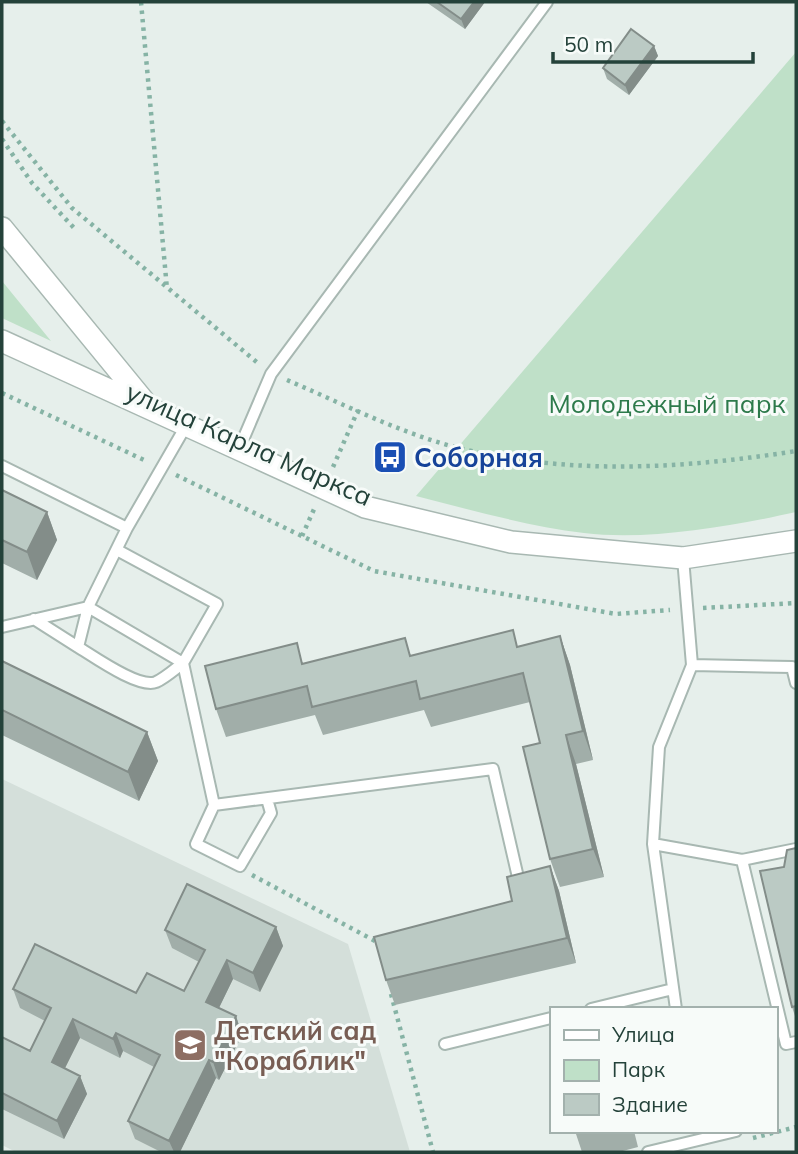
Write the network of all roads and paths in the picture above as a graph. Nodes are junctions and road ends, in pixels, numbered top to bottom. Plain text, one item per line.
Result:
1 (141, 2) edge
2 (547, 2) edge
3 (2, 121) edge
4 (2, 139) edge
5 (2, 228) edge
6 (75, 229) dead end
7 (167, 289) junction
8 (2, 334) edge
9 (2, 341) edge
10 (271, 374) junction
11 (2, 393) edge
12 (144, 402) junction
13 (188, 422) junction
14 (241, 445) junction
15 (796, 451) edge
16 (2, 466) edge
17 (162, 468) junction
18 (127, 528) junction
19 (796, 531) edge
20 (796, 541) edge
21 (117, 550) junction
22 (682, 558) junction
23 (796, 603) edge
24 (88, 607) junction
25 (688, 608) junction
26 (34, 619) junction
27 (2, 627) edge
28 (78, 647) junction
29 (183, 663) junction
30 (692, 665) junction
31 (796, 683) edge
32 (267, 799) junction
33 (214, 806) junction
34 (653, 844) junction
35 (796, 849) edge
36 (741, 860) junction
37 (240, 866) junction
38 (521, 890) edge
39 (381, 955) edge
40 (388, 981) edge
41 (673, 989) junction
42 (599, 1007) edge
43 (676, 1007) edge
44 (777, 1007) edge
45 (777, 1007) edge
46 (550, 1018) edge
47 (796, 1042) edge
48 (446, 1044) dead end
49 (728, 1133) edge
50 (433, 1152) edge
51 (648, 1152) edge

1 - 7 path
2 - 10 lane
3 - 7 path
4 - 6 path
5 - 12 street
7 - 10 path
8 - 12 street, улица Карла Маркса
9 - 12 street
10 - 14 lane
10 - 15 path
11 - 17 path
12 - 13 street, улица Карла Маркса
13 - 14 street, улица Карла Маркса
13 - 17 lane
14 - 19 street, улица Карла Маркса
14 - 22 street
16 - 18 lane
17 - 18 lane
17 - 25 path
18 - 21 lane
20 - 22 street
21 - 24 lane
21 - 29 lane
22 - 25 lane
23 - 25 path
24 - 26 lane
24 - 28 lane
24 - 29 lane
25 - 30 lane
26 - 27 lane
26 - 28 lane
28 - 29 lane
29 - 33 lane
30 - 31 lane
30 - 34 lane
32 - 33 lane
32 - 37 lane
32 - 38 lane
33 - 37 lane
34 - 36 lane
34 - 41 lane
35 - 36 lane
36 - 45 lane
37 - 39 path
40 - 50 path
41 - 42 lane
41 - 43 lane
44 - 47 lane
46 - 48 lane
49 - 51 lane

